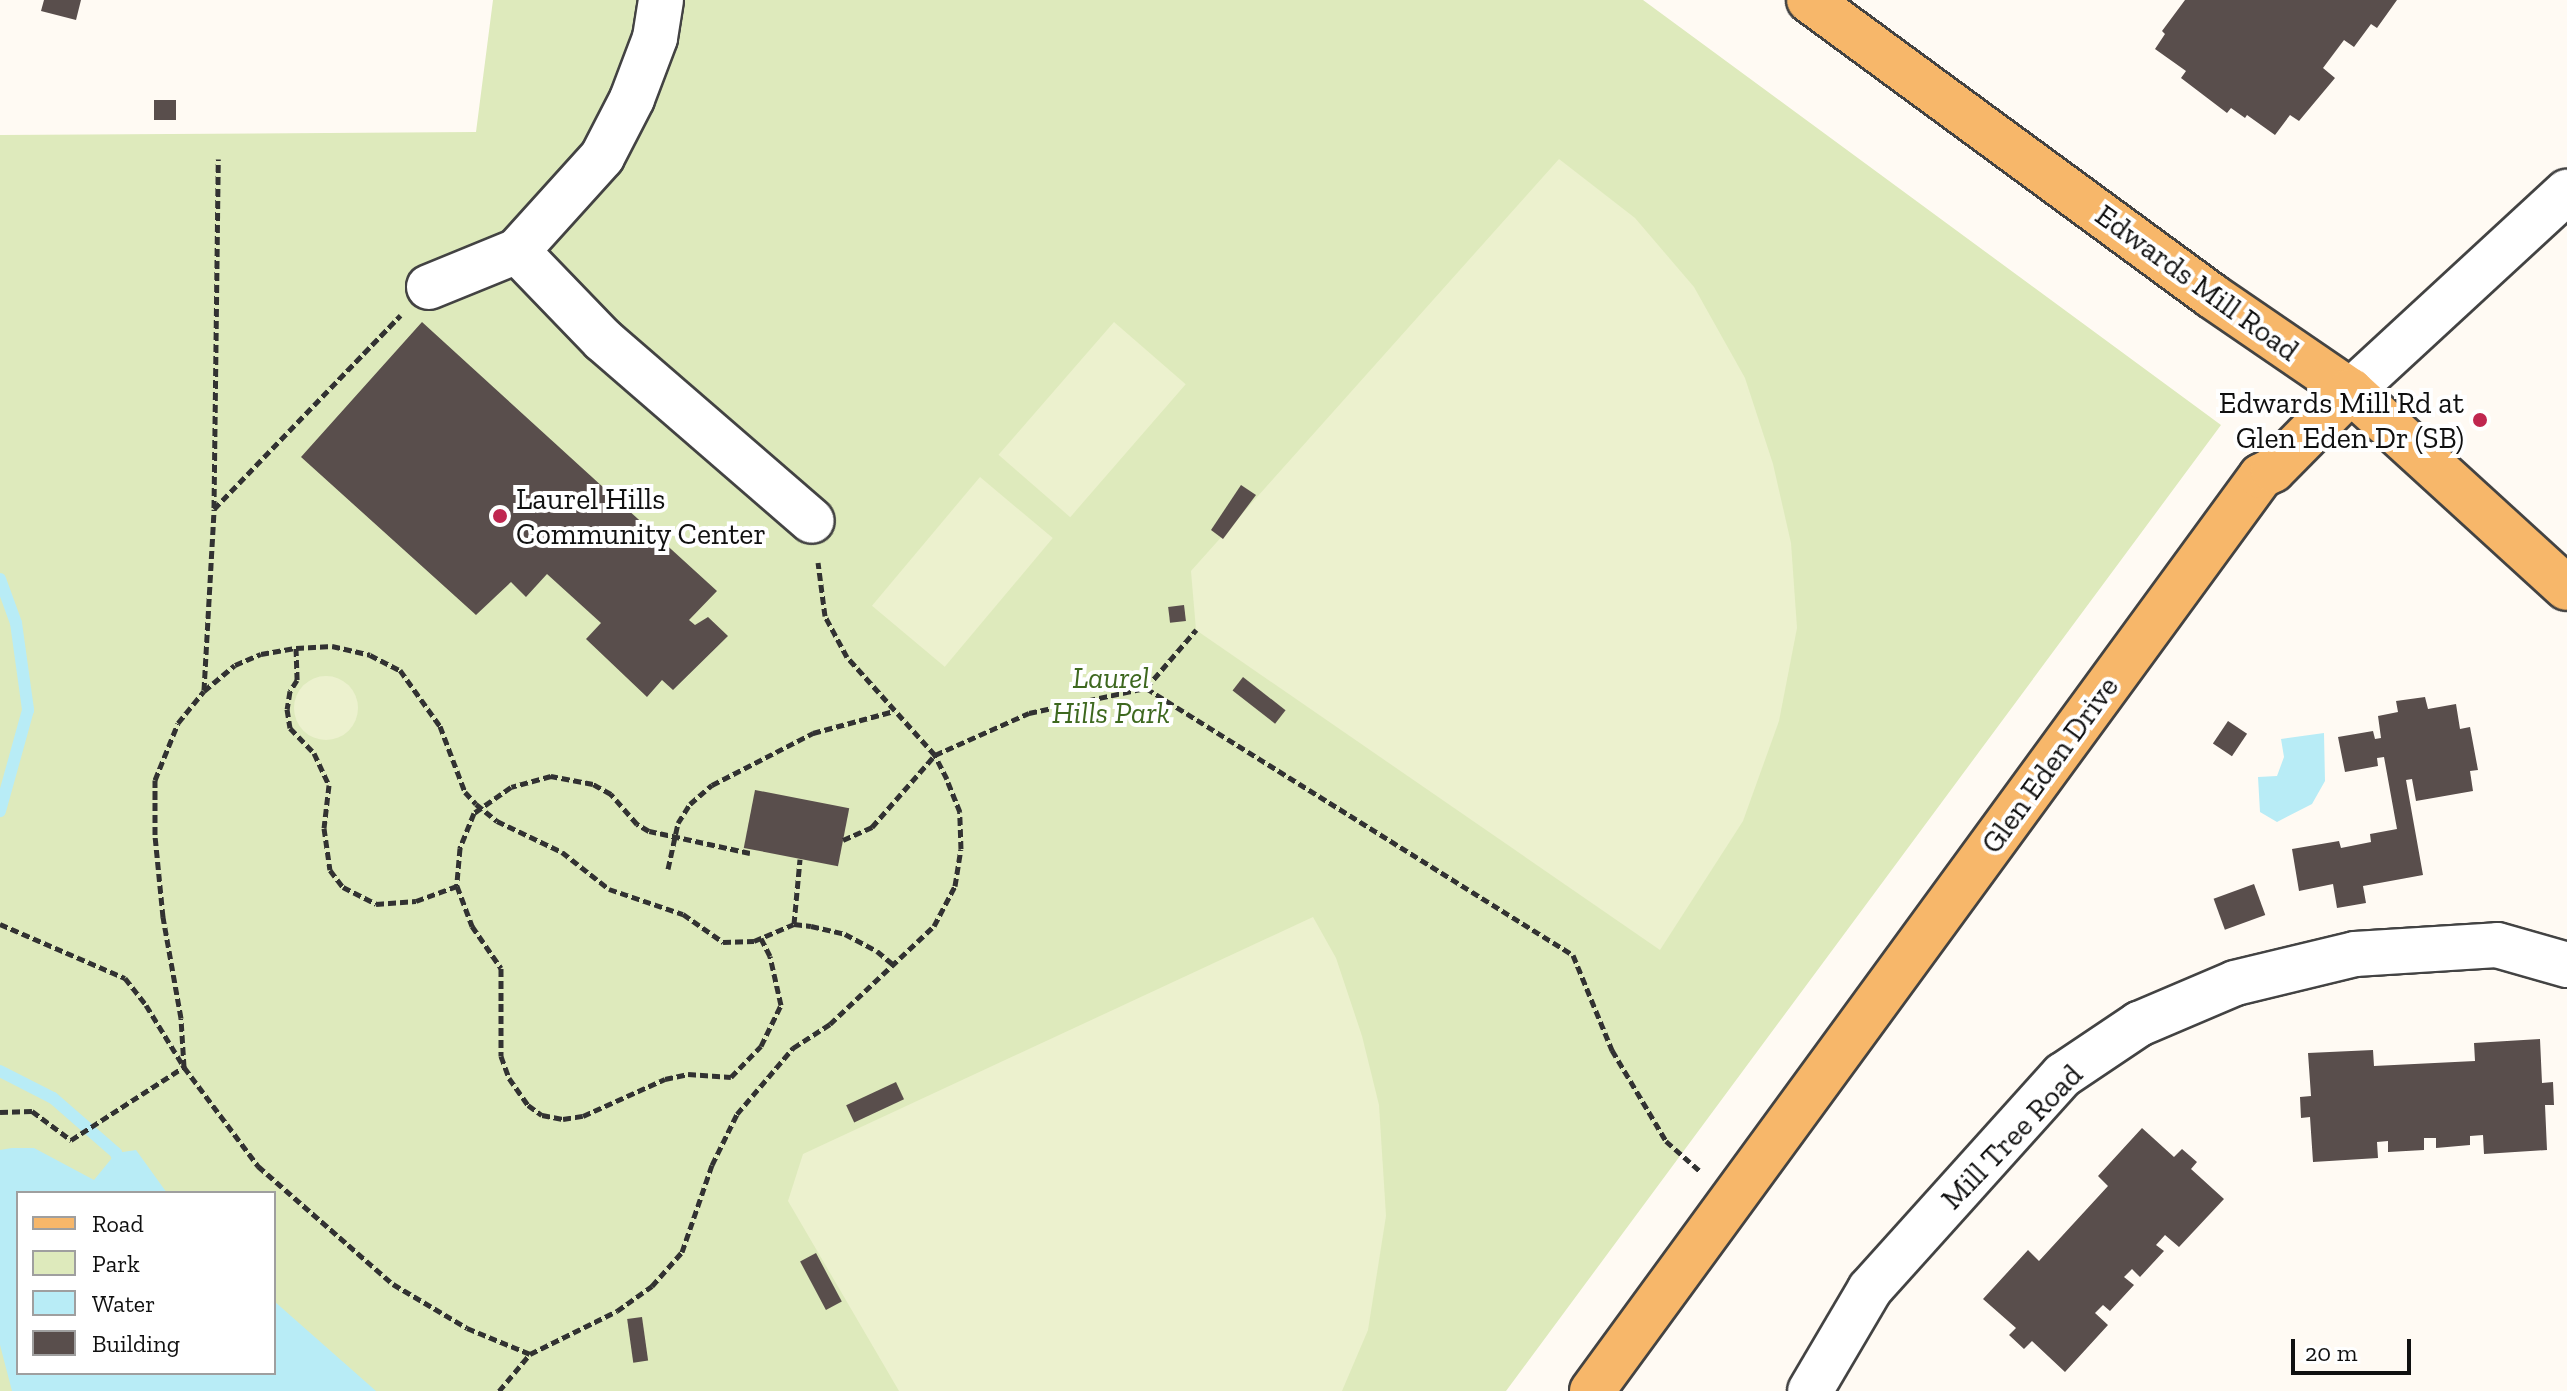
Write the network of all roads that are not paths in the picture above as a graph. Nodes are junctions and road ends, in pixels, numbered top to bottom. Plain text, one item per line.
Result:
1 (661, 0) edge
2 (1809, 0) edge
3 (2567, 192) edge
4 (517, 251) junction
5 (429, 287) road end
6 (2351, 391) junction
7 (812, 521) road end
8 (2567, 588) edge
9 (2567, 965) edge
10 (1592, 1391) edge
11 (1810, 1391) edge

1 - 4 street
2 - 6 main road, Edwards Mill Road
3 - 6 street, Glen Eden Drive
4 - 5 street
4 - 7 street
6 - 8 main road, Edwards Mill Road
6 - 10 main road, Glen Eden Drive
9 - 11 street, Mill Tree Road

